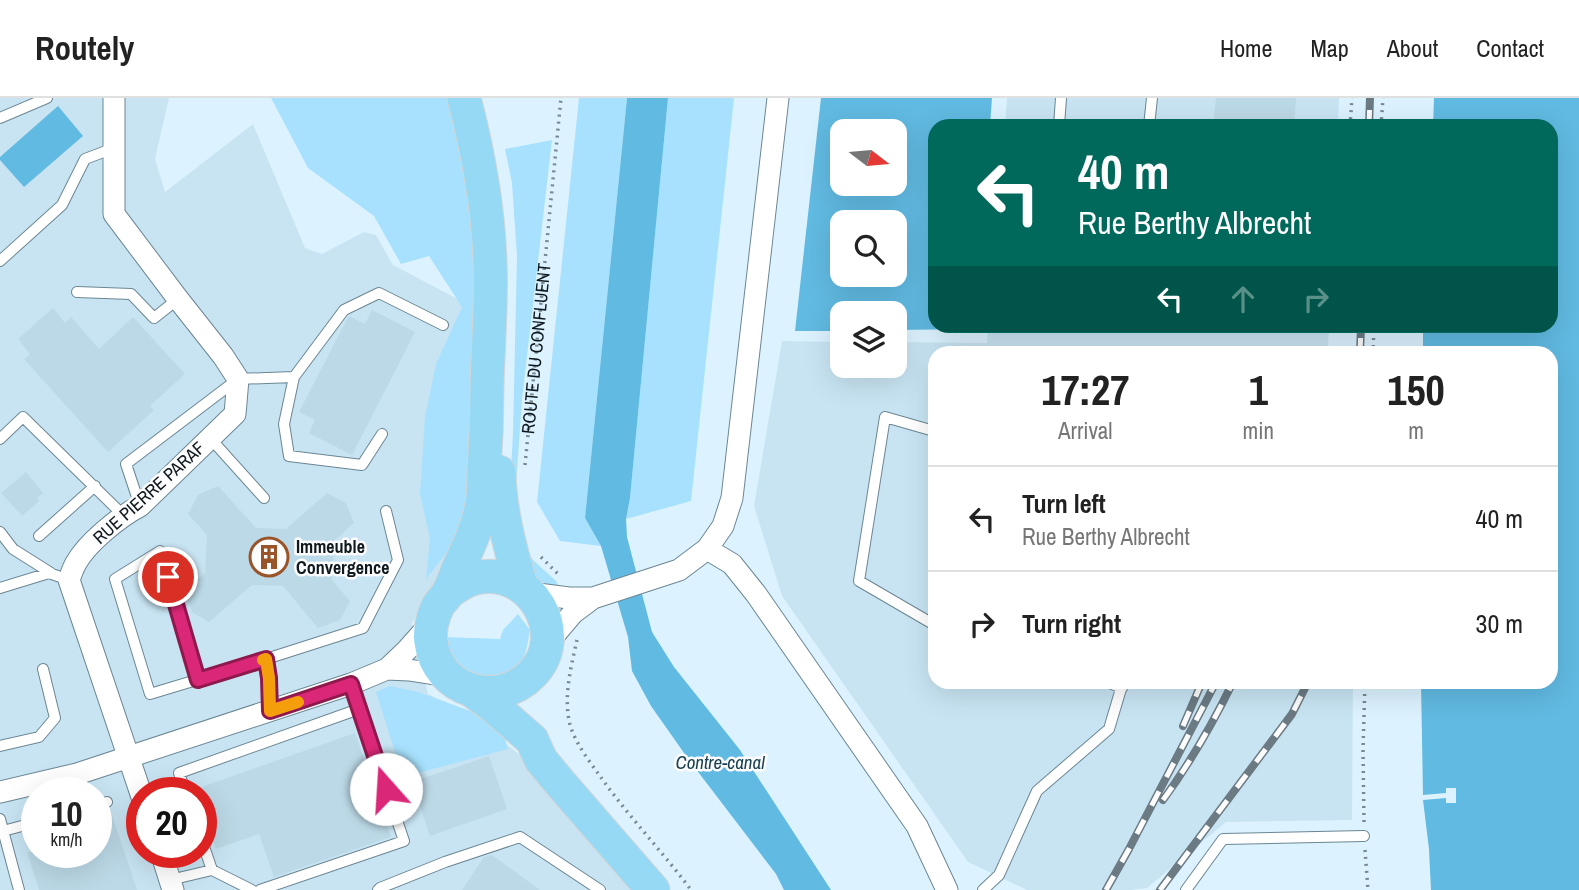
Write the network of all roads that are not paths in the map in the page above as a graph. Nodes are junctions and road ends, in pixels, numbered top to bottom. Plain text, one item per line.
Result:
1 (47, 98) edge
2 (114, 98) edge
3 (464, 98) edge
4 (481, 98) edge
5 (778, 98) edge
6 (1060, 98) edge
7 (1152, 98) edge
8 (0, 118) edge
9 (1059, 119) edge
10 (1150, 119) edge
11 (114, 148) junction
12 (0, 261) edge
13 (77, 292) dead end
14 (178, 299) junction
15 (443, 324) dead end
16 (294, 377) junction
17 (237, 379) junction
18 (928, 429) edge
19 (382, 434) dead end
20 (210, 438) junction
21 (0, 439) edge
22 (94, 486) junction
23 (264, 498) dead end
24 (131, 510) junction
25 (386, 511) dead end
26 (0, 533) edge
27 (39, 536) dead end
28 (707, 549) junction
29 (60, 577) junction
30 (0, 588) edge
31 (525, 589) junction
32 (448, 593) junction
33 (599, 596) junction
34 (928, 620) edge
35 (432, 622) junction
36 (553, 652) junction
37 (266, 659) junction
38 (43, 669) dead end
39 (387, 669) junction
40 (198, 680) junction
41 (459, 683) junction
42 (351, 684) junction
43 (1122, 689) edge
44 (359, 709) junction
45 (270, 711) junction
46 (532, 740) junction
47 (0, 746) edge
48 (128, 757) junction
49 (90, 777) edge
50 (135, 777) edge
51 (180, 777) edge
52 (21, 790) edge
53 (0, 792) edge
54 (0, 819) edge
55 (21, 826) edge
56 (3, 831) junction
57 (1364, 836) road end
58 (166, 868) edge
59 (212, 870) joint
60 (172, 885) edge
61 (19, 890) edge
62 (252, 890) edge
63 (260, 890) edge
64 (378, 890) edge
65 (600, 890) edge
66 (653, 890) edge
67 (947, 890) edge
68 (984, 890) edge
69 (1186, 890) edge

1 - 8 lane
2 - 11 street
3 - 32 main road
4 - 31 main road
5 - 28 street
6 - 9 lane
7 - 10 lane
11 - 12 lane
11 - 14 street
13 - 14 lane
14 - 17 street
15 - 16 lane
16 - 17 lane
16 - 19 lane
17 - 20 street, RUE PIERRE PARAF
17 - 24 lane
18 - 34 lane
20 - 23 lane
20 - 24 street, RUE PIERRE PARAF
21 - 22 lane
22 - 24 lane
22 - 27 lane
24 - 29 street, RUE PIERRE PARAF
25 - 37 lane
26 - 29 lane
28 - 33 street
28 - 67 street
29 - 30 lane
29 - 48 street
31 - 32 main road
31 - 33 street
31 - 36 main road
32 - 35 main road
33 - 36 street
35 - 39 street
35 - 41 main road
36 - 41 main road
36 - 46 main road
37 - 40 lane
37 - 45 lane
38 - 47 lane
39 - 41 street
39 - 42 street
40 - 40 lane
41 - 46 main road
42 - 44 lane
42 - 45 street
43 - 68 lane
44 - 51 lane
44 - 63 lane
45 - 48 street
46 - 66 main road
48 - 49 street
48 - 50 street
52 - 53 street
54 - 56 lane
55 - 56 lane
56 - 61 lane
57 - 69 lane
58 - 60 street
59 - 60 lane
59 - 62 lane
64 - 65 lane

